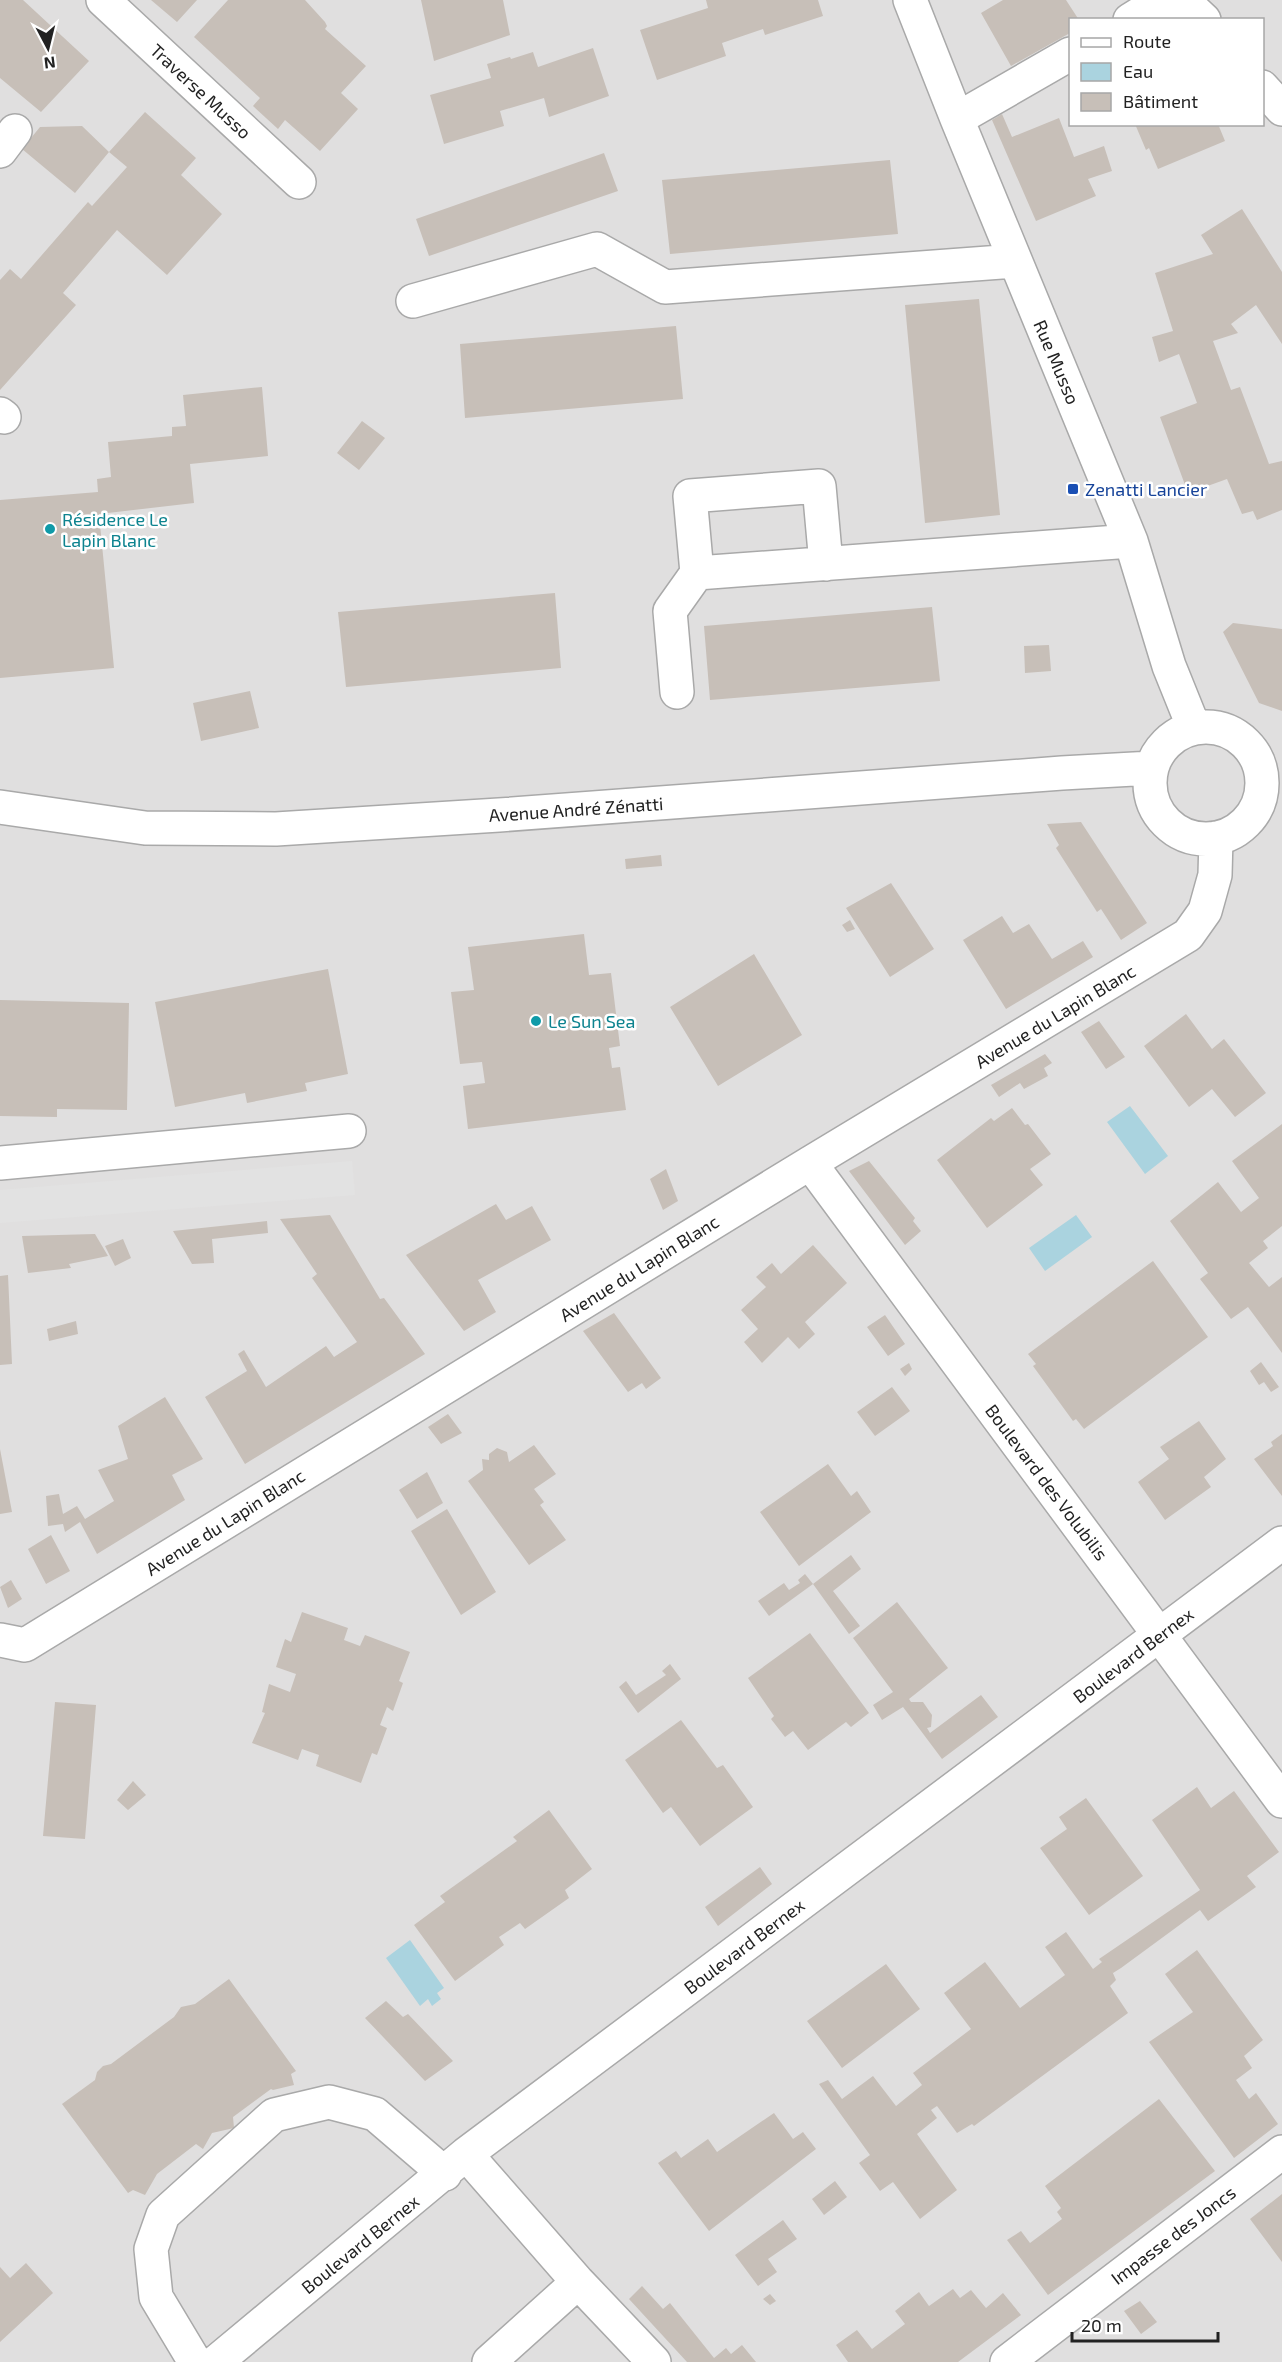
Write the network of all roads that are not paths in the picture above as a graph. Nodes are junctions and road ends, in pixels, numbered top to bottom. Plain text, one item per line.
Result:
1 (103, 0) edge
2 (910, 0) edge
3 (1133, 18) edge
4 (1202, 18) edge
5 (1069, 55) edge
6 (1264, 88) edge
7 (1282, 109) edge
8 (957, 119) junction
9 (299, 182) dead end
10 (1015, 261) junction
11 (413, 301) dead end
12 (1131, 541) junction
13 (826, 564) junction
14 (697, 573) junction
15 (676, 692) dead end
16 (1194, 728) junction
17 (1152, 768) junction
18 (1272, 787) edge
19 (0, 807) edge
20 (1216, 838) junction
21 (349, 1131) dead end
22 (0, 1163) edge
23 (810, 1163) junction
24 (1282, 1543) edge
25 (1160, 1634) junction
26 (0, 1640) edge
27 (1282, 1801) edge
28 (1282, 2152) edge
29 (456, 2164) junction
30 (578, 2282) junction
31 (195, 2362) edge
32 (216, 2362) edge
33 (489, 2362) edge
34 (654, 2362) edge
35 (1007, 2362) edge

1 - 9 street, Traverse Musso
2 - 8 street, Rue Musso
3 - 4 street
5 - 8 street
6 - 7 street
8 - 10 street, Rue Musso
10 - 11 street
10 - 12 street, Rue Musso
12 - 13 street
12 - 16 street, Rue Musso
13 - 14 street
13 - 14 street
14 - 15 street
16 - 17 street
16 - 18 street
17 - 19 street, Avenue André Zénatti
17 - 20 street
18 - 20 street
20 - 23 street, Avenue du Lapin Blanc
21 - 22 street
23 - 25 street, Boulevard des Volubilis
23 - 26 street, Avenue du Lapin Blanc
24 - 25 street, Boulevard Bernex
25 - 27 street, Boulevard des Volubilis
25 - 29 street, Boulevard Bernex
28 - 35 street, Impasse des Joncs
29 - 30 street
29 - 31 street
29 - 32 street, Boulevard Bernex
30 - 33 street
30 - 34 street

